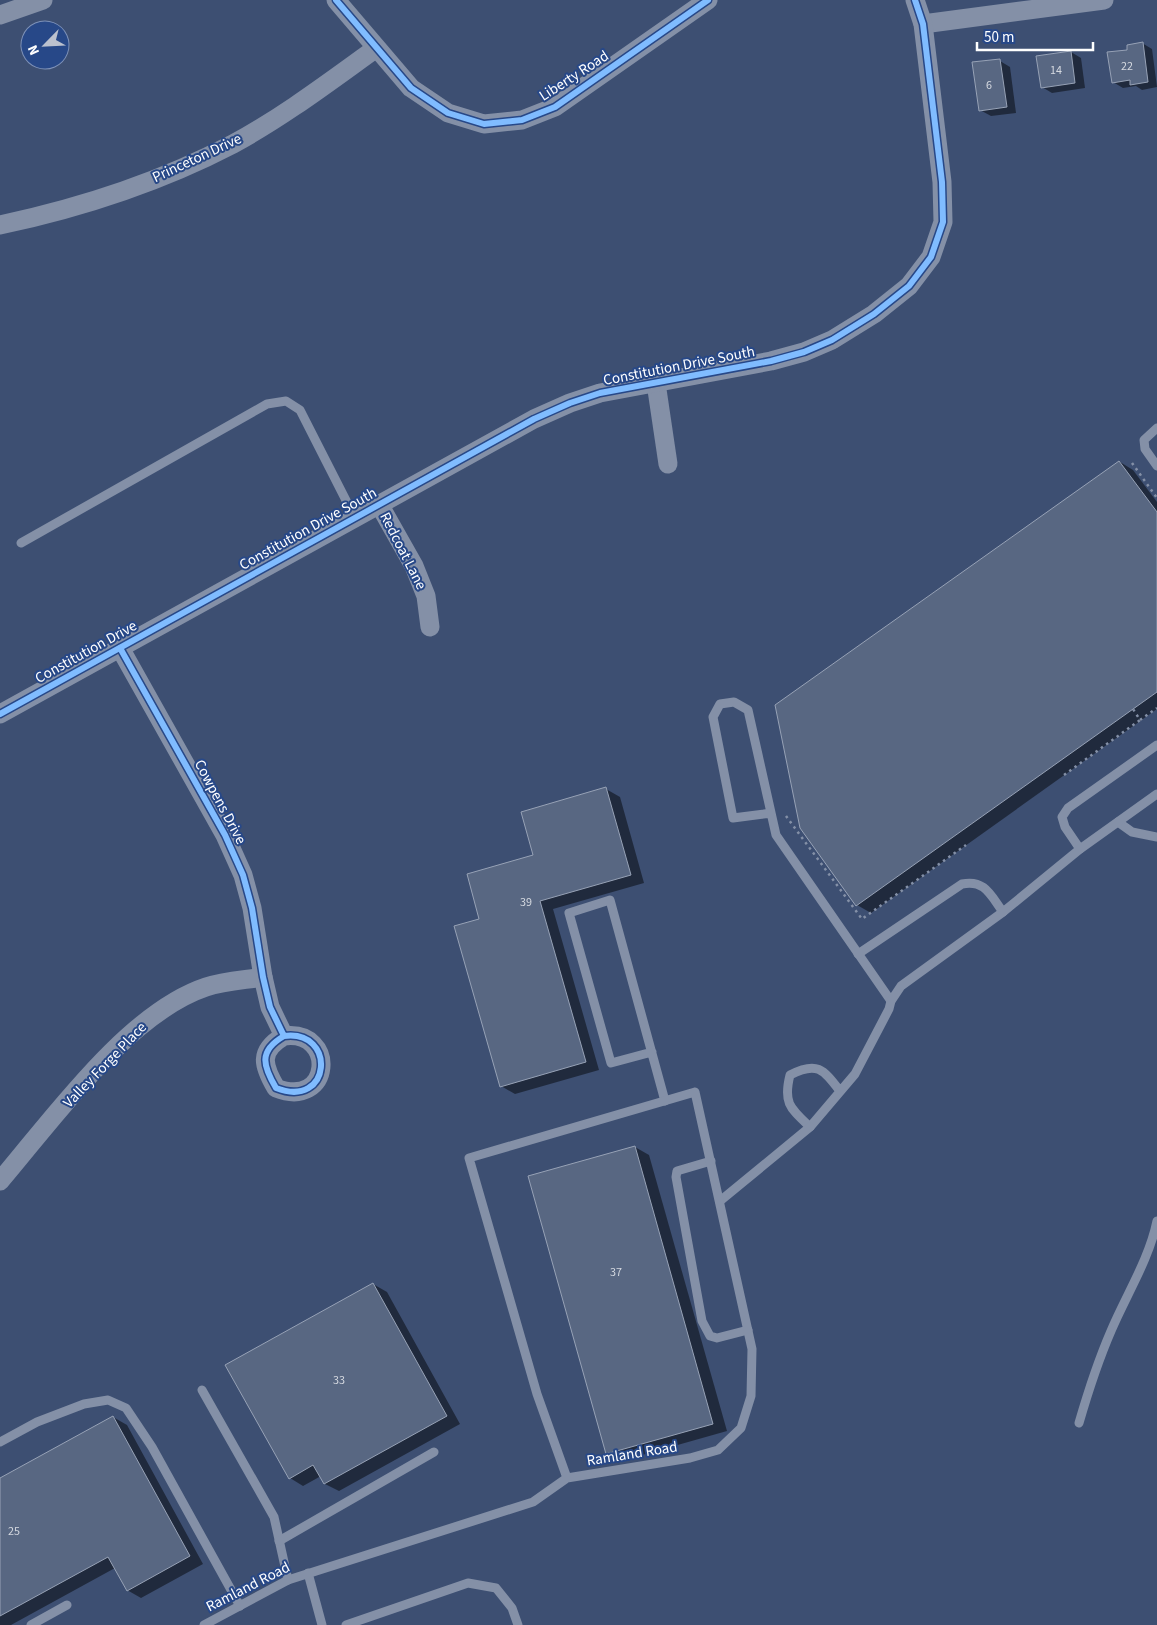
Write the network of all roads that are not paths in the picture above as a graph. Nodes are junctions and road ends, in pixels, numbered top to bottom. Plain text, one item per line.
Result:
1 (43, 0) edge
2 (336, 0) edge
3 (708, 0) edge
4 (915, 0) edge
5 (1104, 0) edge
6 (0, 15) edge
7 (923, 24) junction
8 (375, 49) junction
9 (0, 225) edge
10 (656, 383) junction
11 (1157, 428) edge
12 (668, 464) dead end
13 (1157, 466) edge
14 (379, 504) junction
15 (355, 518) junction
16 (21, 543) dead end
17 (184, 611) joint
18 (430, 627) dead end
19 (120, 648) junction
20 (0, 714) edge
21 (1157, 746) edge
22 (1157, 794) edge
23 (771, 813) junction
24 (1118, 822) junction
25 (1157, 837) edge
26 (1080, 849) junction
27 (1003, 912) junction
28 (858, 954) junction
29 (263, 977) junction
30 (891, 1001) junction
31 (284, 1036) dead end
32 (652, 1052) junction
33 (840, 1091) junction
34 (665, 1100) junction
35 (810, 1127) junction
36 (710, 1161) junction
37 (0, 1181) edge
38 (720, 1201) junction
39 (1157, 1221) edge
40 (748, 1330) junction
41 (202, 1390) dead end
42 (1079, 1423) dead end
43 (0, 1442) edge
44 (434, 1452) dead end
45 (567, 1478) junction
46 (279, 1541) junction
47 (308, 1574) junction
48 (288, 1580) junction
49 (67, 1605) dead end
50 (240, 1606) junction
51 (31, 1625) edge
52 (204, 1625) edge
53 (322, 1625) edge
54 (346, 1625) edge
55 (518, 1625) edge

1 - 6 street
2 - 8 street, Liberty Road
3 - 8 street, Liberty Road
4 - 7 street, Constitution Drive South
5 - 7 street
7 - 10 street, Constitution Drive South
8 - 9 street, Princeton Drive
10 - 12 street
10 - 14 street, Constitution Drive South
11 - 13 lane
14 - 15 street, Constitution Drive South
14 - 18 street, Redcoat Lane
15 - 16 lane
15 - 17 street, Constitution Drive South
17 - 19 street, Constitution Drive
19 - 20 street, Constitution Drive
19 - 29 street, Cowpens Drive
21 - 26 lane
22 - 24 lane
23 - 23 lane
23 - 28 lane
24 - 25 lane
24 - 26 lane
26 - 27 lane
27 - 28 lane
27 - 30 lane
28 - 30 lane
29 - 31 street, Cowpens Drive
29 - 37 street, Valley Forge Place
30 - 33 lane
32 - 32 lane
32 - 34 lane
33 - 35 lane
33 - 35 lane
34 - 36 lane, Ramland Road
34 - 45 lane
35 - 38 lane
36 - 38 lane, Ramland Road
36 - 40 lane
38 - 40 lane, Ramland Road
39 - 42 lane
40 - 45 lane, Ramland Road
41 - 46 lane
43 - 50 lane
44 - 46 lane
45 - 47 lane, Ramland Road
46 - 48 lane
47 - 48 lane, Ramland Road
47 - 53 lane
48 - 50 lane, Ramland Road
49 - 51 lane
50 - 52 lane, Ramland Road
54 - 55 lane

